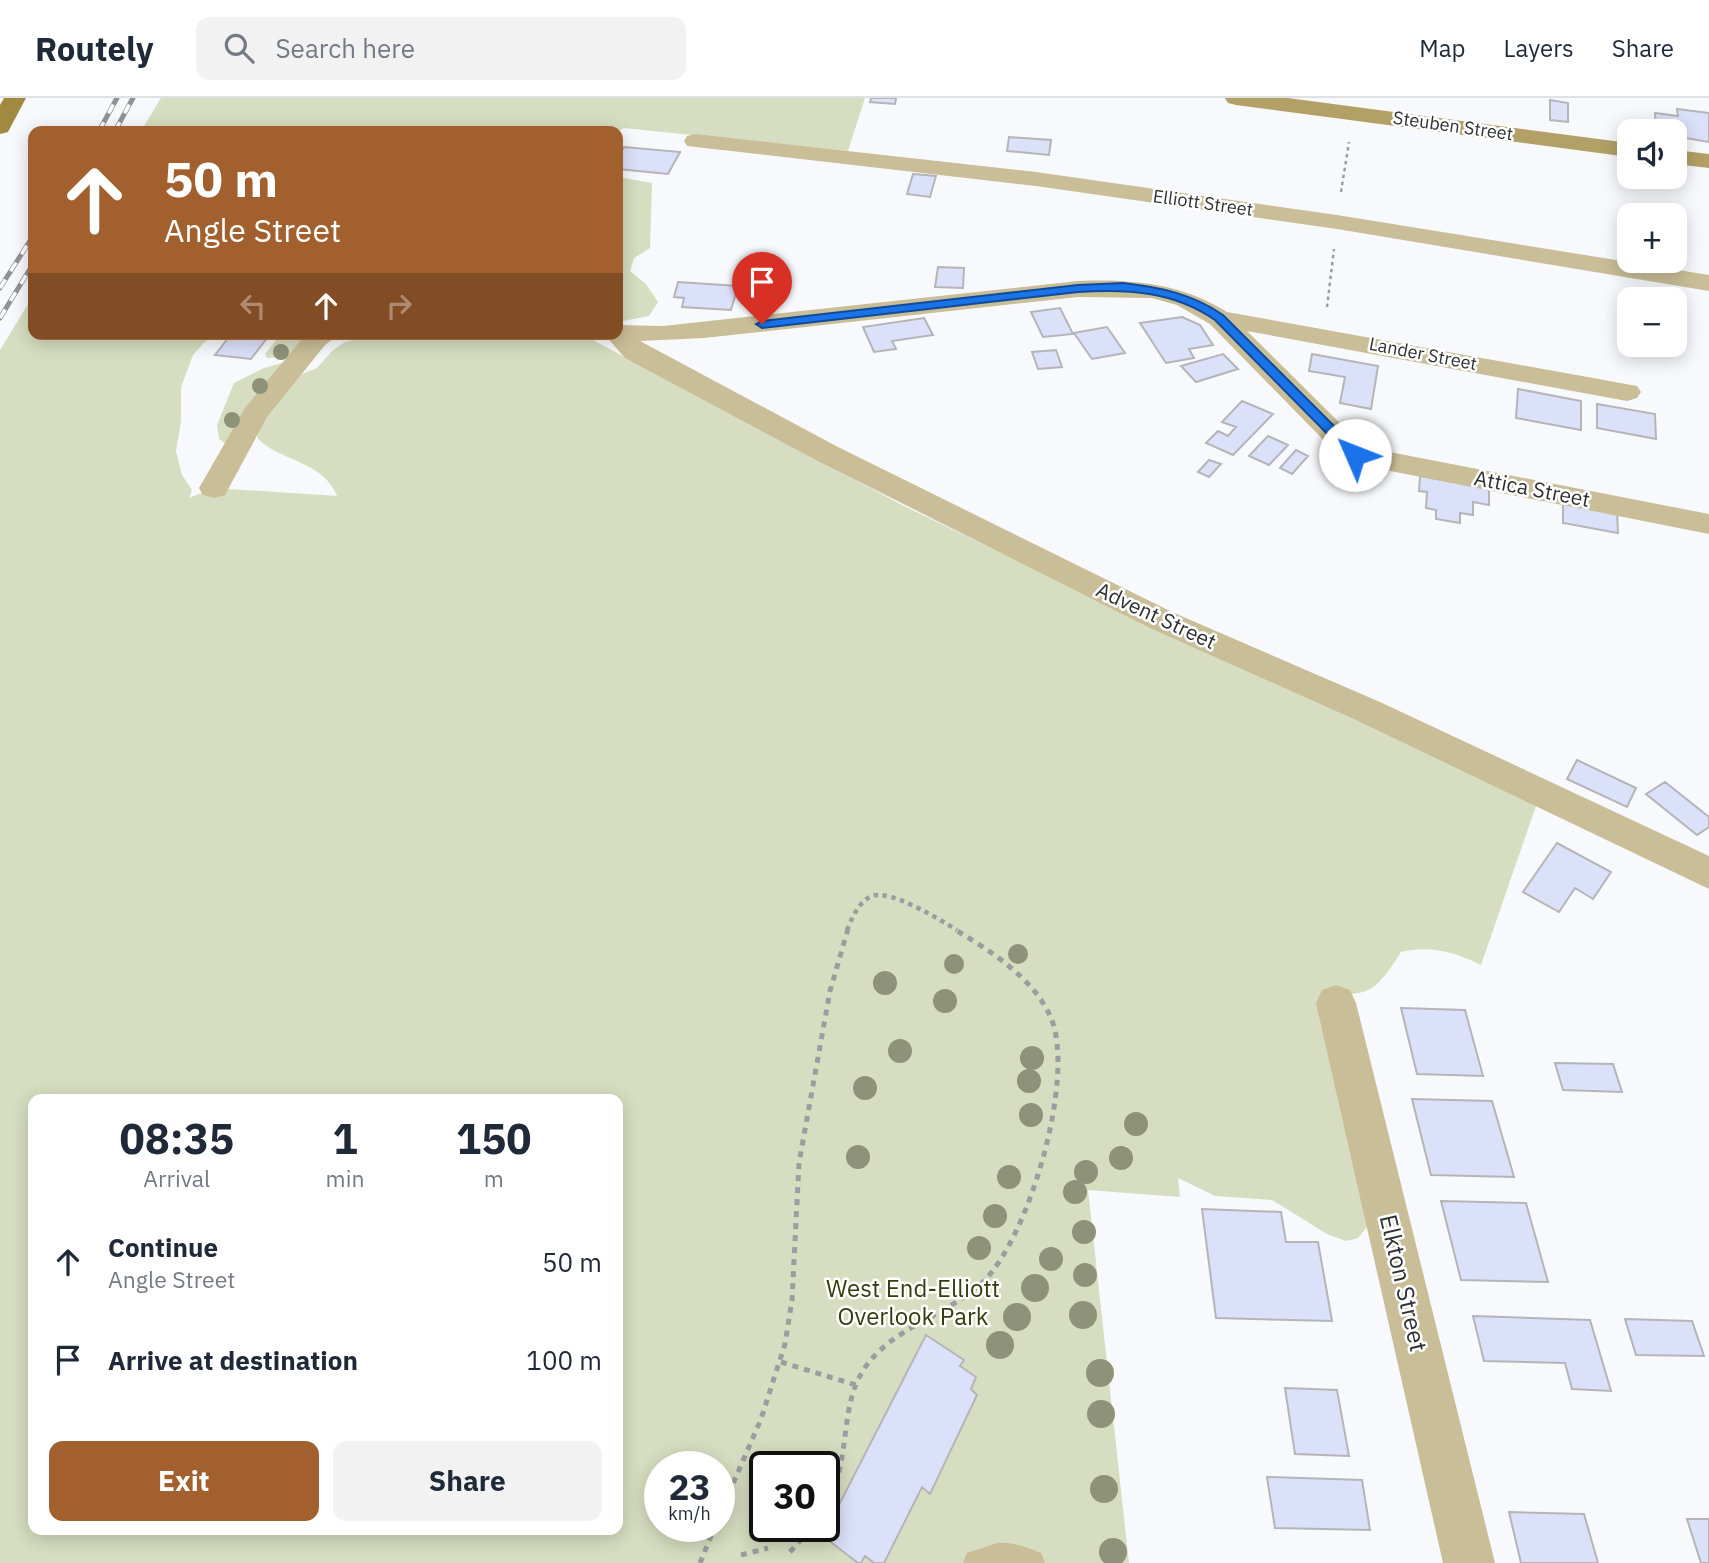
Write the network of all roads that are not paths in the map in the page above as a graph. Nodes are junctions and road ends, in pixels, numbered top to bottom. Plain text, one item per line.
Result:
1 (15, 98) edge
2 (1236, 98) edge
3 (0, 127) edge
4 (695, 141) dead end
5 (1617, 148) edge
6 (1687, 158) edge
7 (1709, 161) edge
8 (1709, 283) edge
9 (1219, 318) junction
10 (623, 334) edge
11 (315, 340) edge
12 (623, 340) edge
13 (1627, 392) dead end
14 (214, 488) dead end
15 (1709, 524) edge
16 (1709, 873) edge
17 (1336, 1003) dead end
18 (977, 1563) edge
19 (1031, 1563) edge
20 (1469, 1563) edge

1 - 3 main road
2 - 5 street, Steuben Street
4 - 8 street, Elliott Street
6 - 7 street
9 - 10 street
9 - 13 street, Lander Street
9 - 15 street, Attica Street
11 - 14 street
12 - 16 street, Advent Street
17 - 20 street, Elkton Street
18 - 19 lane

